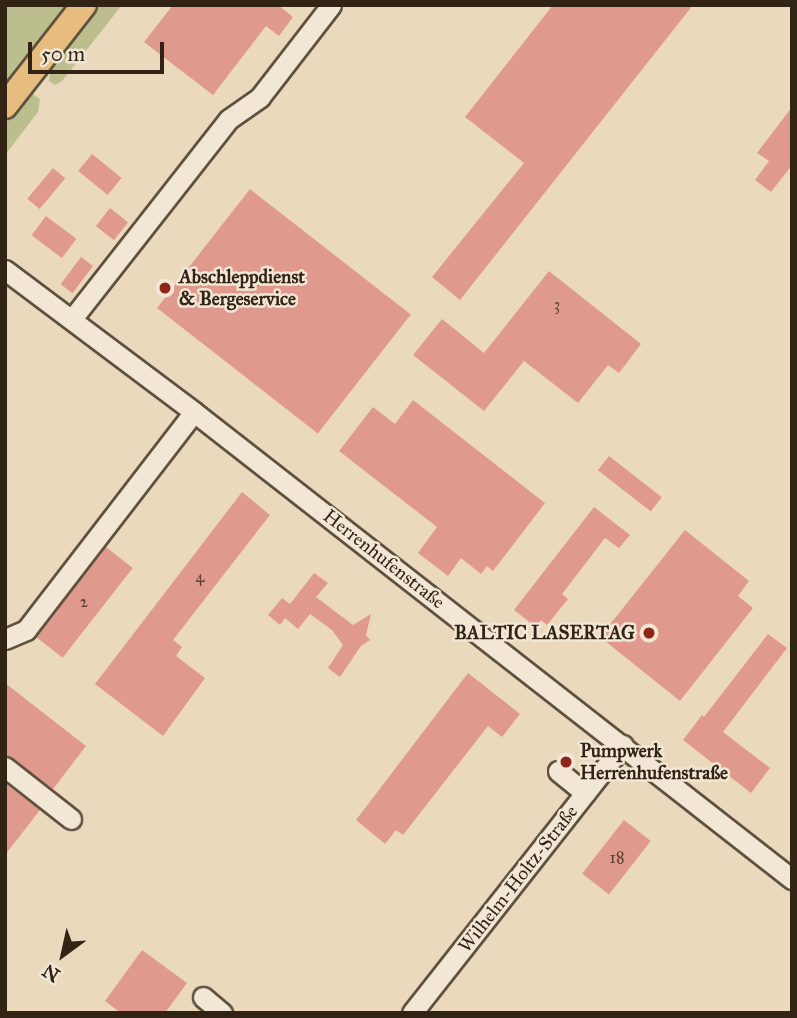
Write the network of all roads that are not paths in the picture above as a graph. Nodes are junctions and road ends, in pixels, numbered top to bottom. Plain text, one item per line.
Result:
1 (84, 5) edge
2 (331, 5) edge
3 (5, 106) edge
4 (5, 271) edge
5 (72, 319) junction
6 (194, 412) junction
7 (5, 639) edge
8 (623, 745) junction
9 (5, 766) edge
10 (558, 771) dead end
11 (585, 793) junction
12 (71, 818) dead end
13 (792, 879) edge
14 (203, 998) dead end
15 (222, 1013) edge
16 (412, 1013) edge

1 - 3 main road
2 - 5 street
4 - 5 street, Herrenhufenstraße
5 - 6 street, Herrenhufenstraße
6 - 7 street
6 - 8 street, Herrenhufenstraße
8 - 11 street, Wilhelm-Holtz-Straße
8 - 13 street, Herrenhufenstraße
9 - 12 street
10 - 11 street
11 - 16 street, Wilhelm-Holtz-Straße
14 - 15 street

